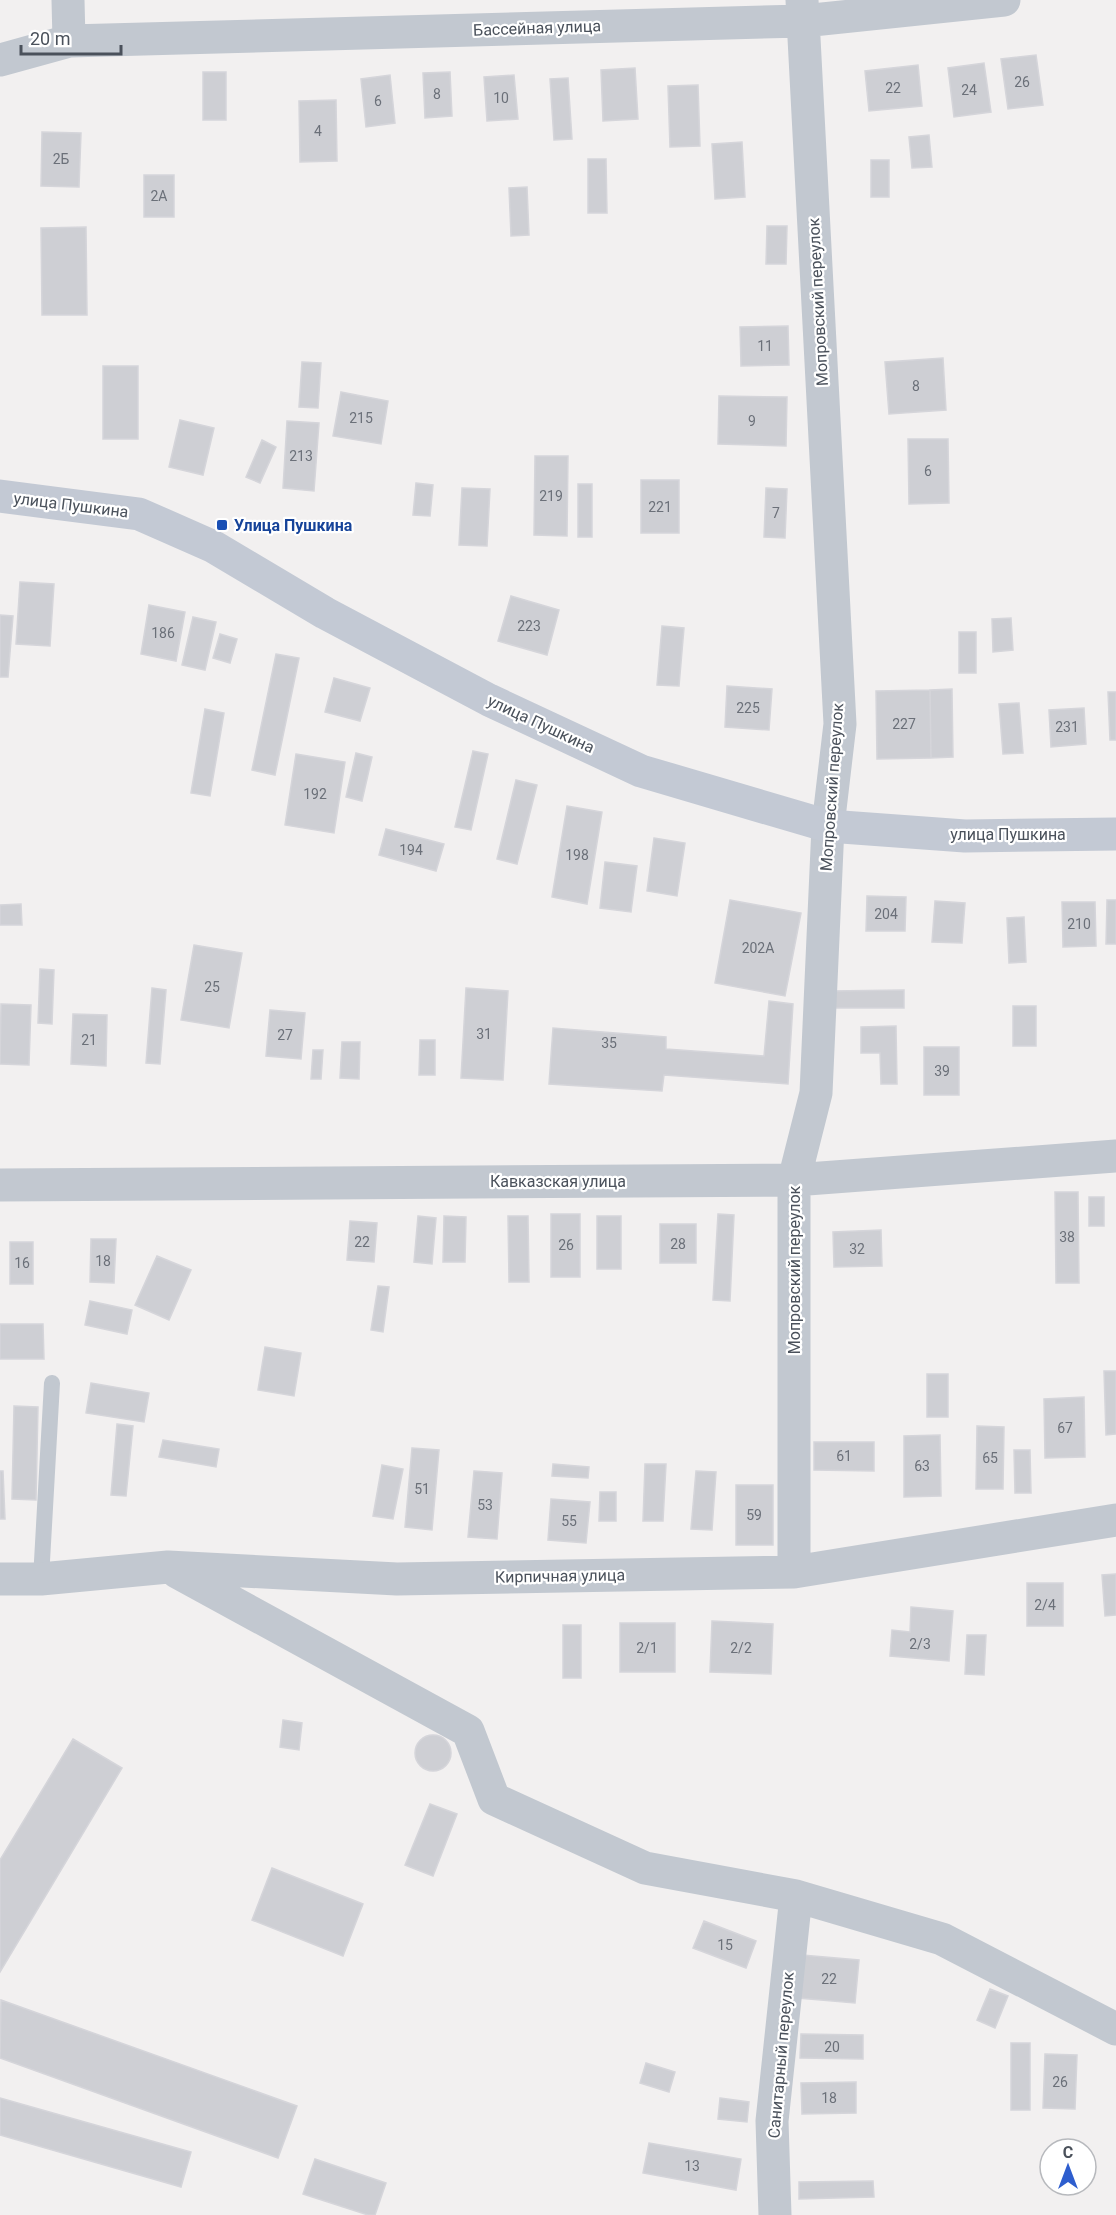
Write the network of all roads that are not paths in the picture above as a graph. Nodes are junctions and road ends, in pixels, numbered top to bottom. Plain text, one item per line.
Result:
1 (68, 0) edge
2 (1004, 0) edge
3 (802, 10) edge
4 (69, 40) junction
5 (0, 60) edge
6 (0, 496) edge
7 (828, 826) junction
8 (1116, 834) edge
9 (1116, 1156) edge
10 (794, 1180) junction
11 (0, 1185) edge
12 (52, 1383) dead end
13 (1116, 1520) edge
14 (168, 1567) junction
15 (794, 1572) junction
16 (0, 1579) edge
17 (40, 1579) junction
18 (796, 1896) junction
19 (1116, 2029) edge
20 (775, 2215) edge

1 - 4 street
2 - 3 street, Бассейная улица
3 - 4 street, Бассейная улица
3 - 7 street, Мопровский переулок
4 - 5 street
6 - 7 main road, улица Пушкина
7 - 8 main road, улица Пушкина
7 - 10 street, Мопровский переулок
9 - 10 street, Кавказская улица
10 - 11 street, Кавказская улица
10 - 15 street, Мопровский переулок
12 - 17 lane
13 - 15 street, Кирпичная улица
14 - 15 street, Кирпичная улица
14 - 17 street, Кирпичная улица
14 - 18 street
16 - 17 street, Кирпичная улица
18 - 19 street
18 - 20 street, Санитарный переулок

